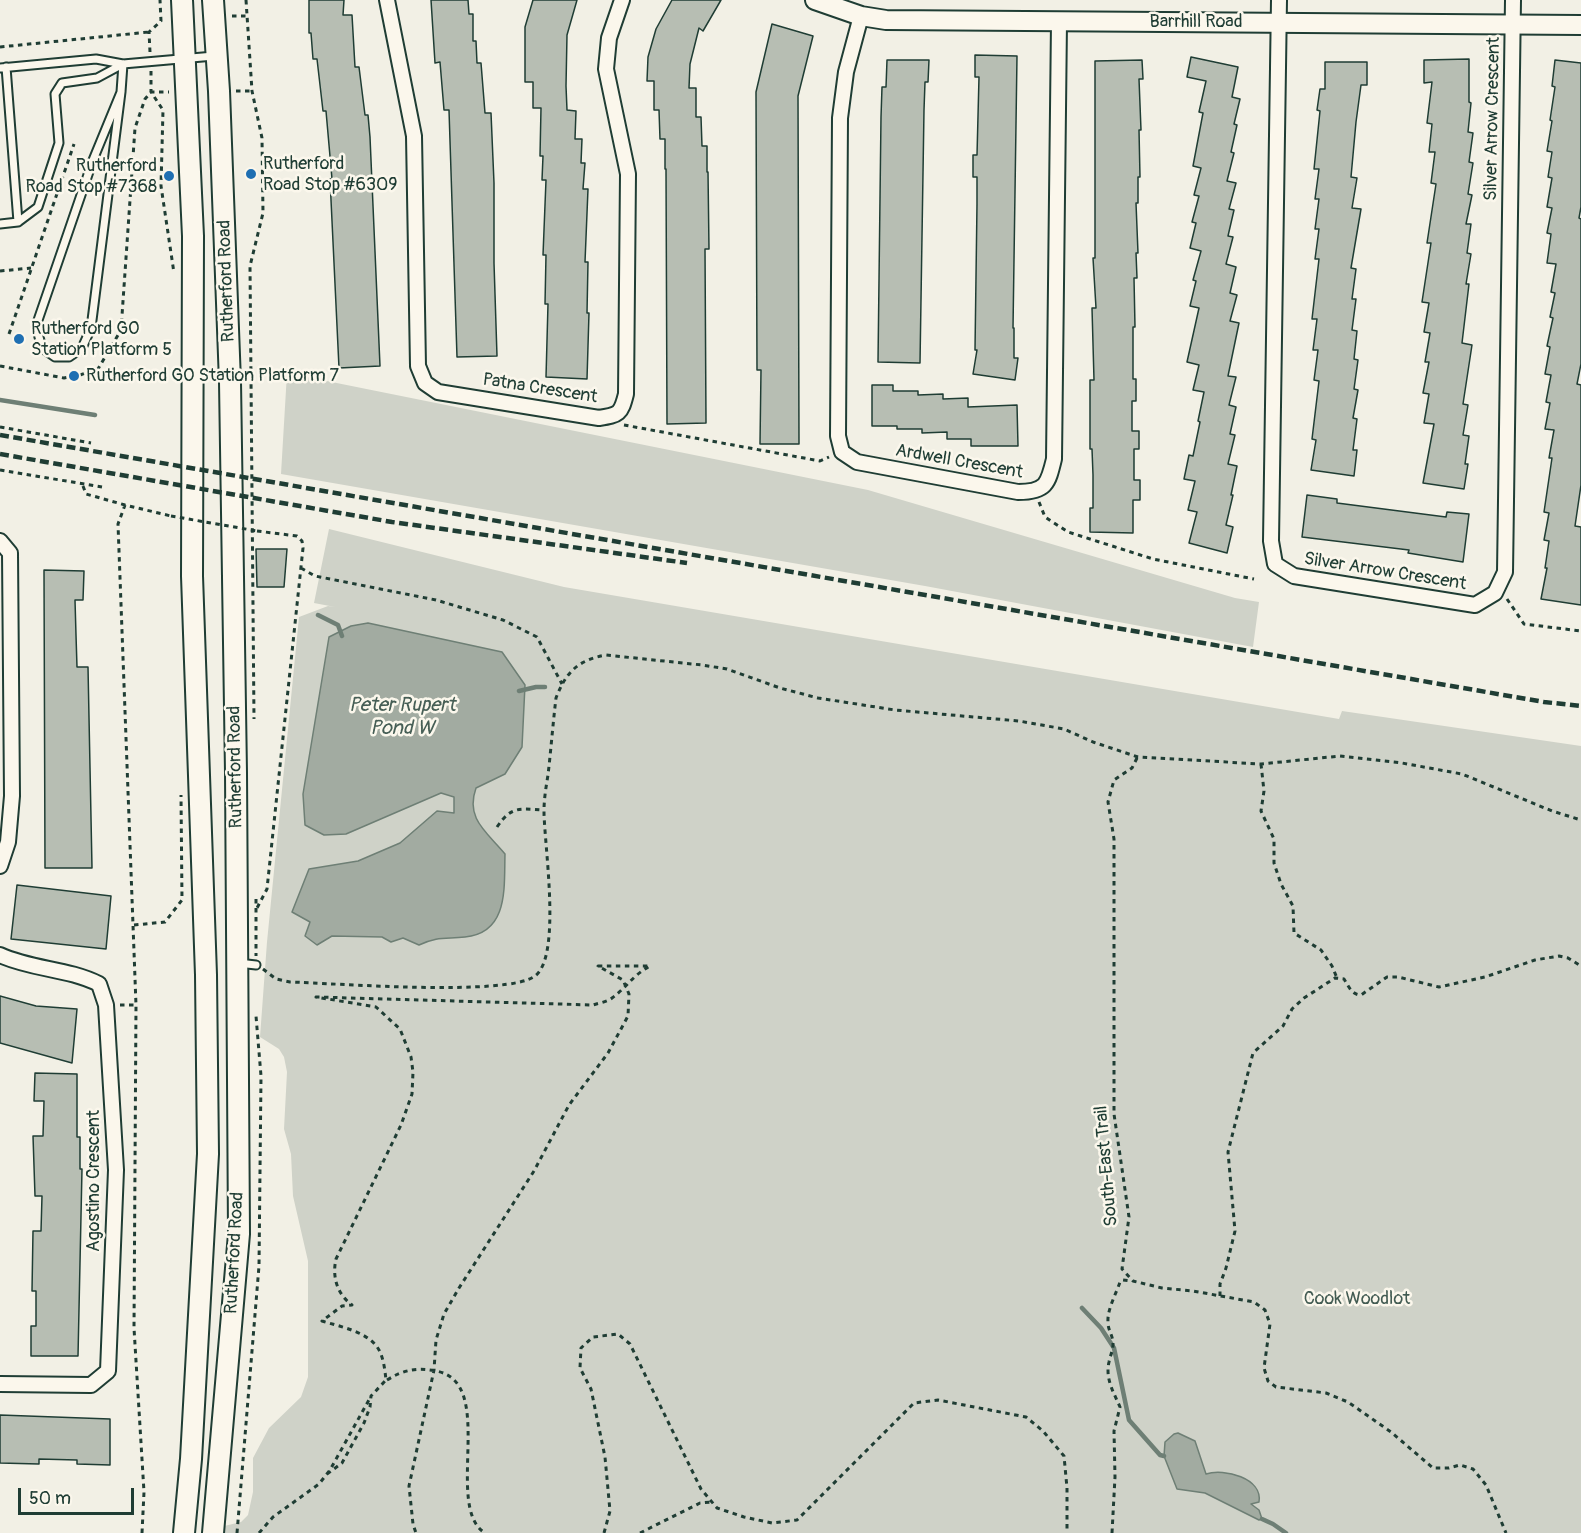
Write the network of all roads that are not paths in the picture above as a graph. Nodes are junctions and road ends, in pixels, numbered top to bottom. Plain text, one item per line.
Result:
1 (182, 0) edge
2 (213, 0) edge
3 (387, 0) edge
4 (622, 0) edge
5 (815, 0) edge
6 (1279, 0) edge
7 (1513, 0) edge
8 (861, 16) junction
9 (1059, 22) junction
10 (1278, 22) junction
11 (1512, 24) junction
12 (1581, 25) edge
13 (217, 55) junction
14 (185, 58) junction
15 (123, 64) junction
16 (3, 68) edge
17 (121, 92) junction
18 (18, 222) junction
19 (0, 224) edge
20 (0, 540) edge
21 (0, 866) edge
22 (0, 956) edge
23 (0, 1384) edge
24 (184, 1533) edge
25 (213, 1533) edge

1 - 14 main road, Rutherford Road
2 - 13 main road, Rutherford Road
3 - 4 street, Patna Crescent
5 - 8 street, Barrhill Road
6 - 10 street
7 - 11 street, Silver Arrow Crescent
8 - 9 street, Barrhill Road
8 - 9 street, Ardwell Crescent
9 - 10 street, Barrhill Road
10 - 11 street, Barrhill Road
10 - 11 street, Silver Arrow Crescent
11 - 12 street, Barrhill Road
13 - 14 lane
13 - 25 main road, Rutherford Road
14 - 15 lane
14 - 24 main road, Rutherford Road
15 - 16 lane
15 - 17 lane
15 - 18 lane
16 - 18 lane
17 - 17 lane
18 - 19 lane
20 - 21 street
22 - 23 street, Agostino Crescent

